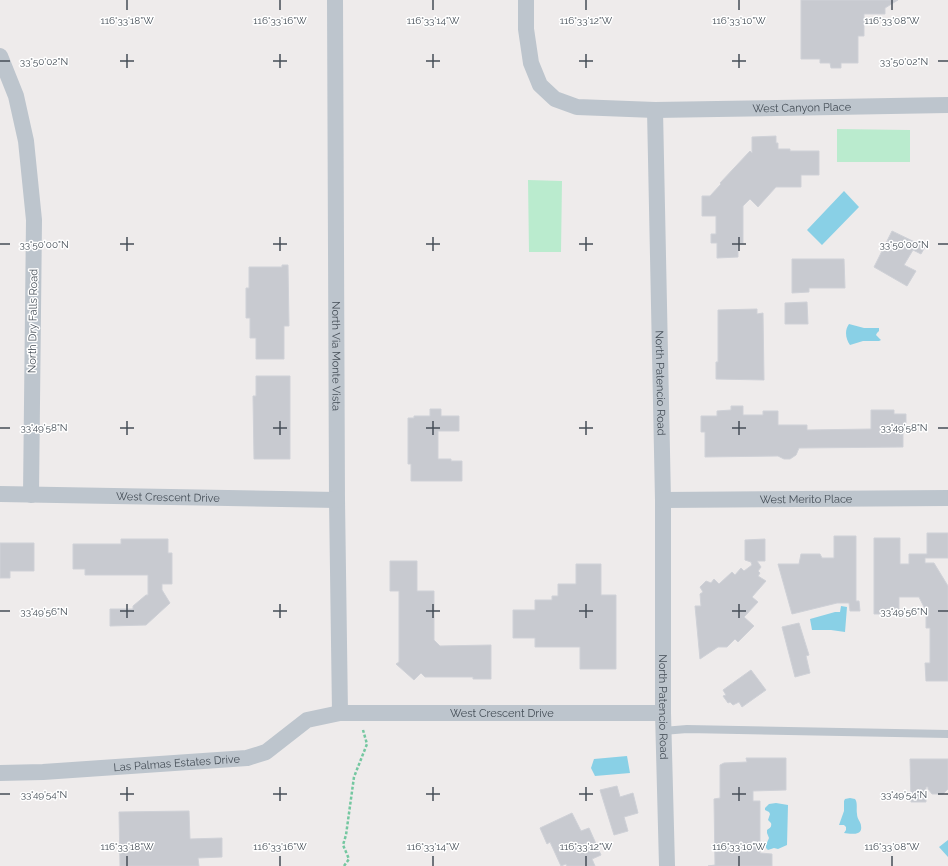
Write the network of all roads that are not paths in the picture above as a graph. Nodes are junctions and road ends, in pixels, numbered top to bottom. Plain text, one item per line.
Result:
1 (335, 0) edge
2 (526, 0) edge
3 (0, 56) edge
4 (948, 105) edge
5 (655, 110) junction
6 (0, 494) edge
7 (31, 495) junction
8 (948, 498) edge
9 (337, 500) junction
10 (664, 500) junction
11 (340, 713) junction
12 (663, 713) junction
13 (663, 731) junction
14 (948, 734) edge
15 (0, 773) edge
16 (667, 866) edge

1 - 9 street, North Via Monte Vista
2 - 5 street
3 - 7 street, North Dry Falls Road
4 - 5 street, West Canyon Place
5 - 10 street, North Patencio Road
6 - 7 street, West Crescent Drive
7 - 9 street, West Crescent Drive
8 - 10 street, West Merito Place
9 - 11 street, North Via Monte Vista
10 - 12 street, North Patencio Road
11 - 12 street, West Crescent Drive
11 - 15 street, Las Palmas Estates Drive
12 - 13 street, North Patencio Road
13 - 14 lane
13 - 16 street, North Patencio Road

